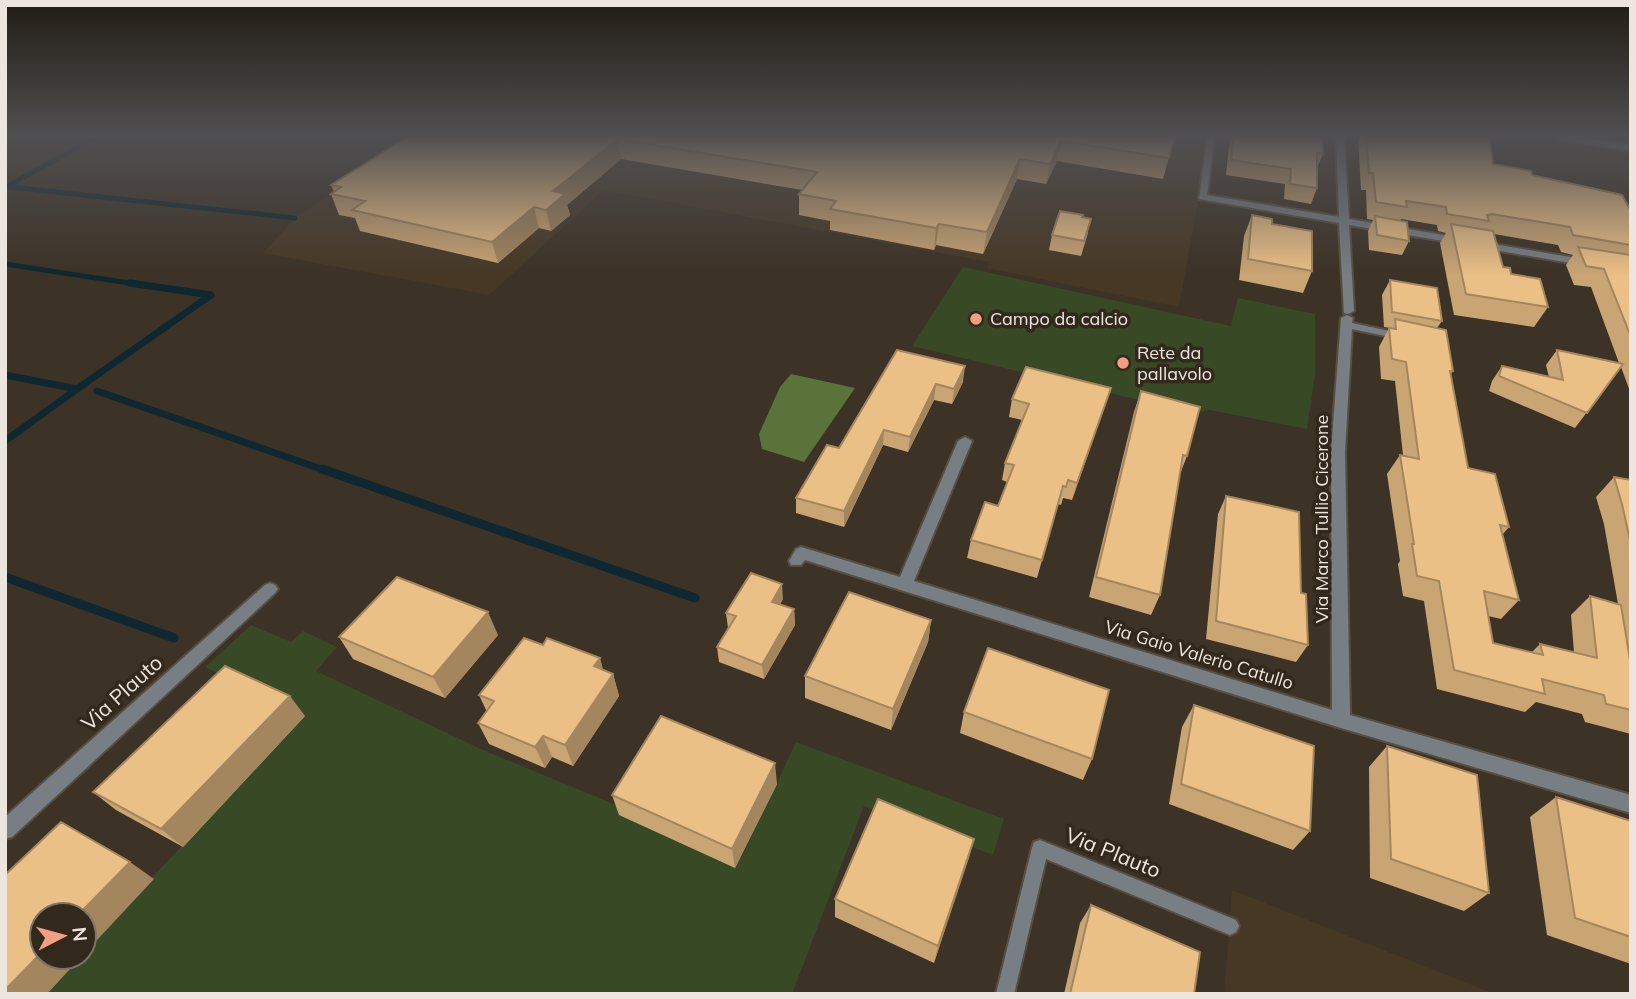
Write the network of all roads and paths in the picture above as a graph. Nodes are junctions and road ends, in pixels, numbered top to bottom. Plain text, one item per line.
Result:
1 (1204, 183) edge
2 (1341, 183) edge
3 (1342, 221) junction
4 (1603, 265) edge
5 (1347, 318) junction
6 (1413, 339) edge
7 (965, 441) dead end
8 (796, 561) dead end
9 (905, 584) junction
10 (270, 589) dead end
11 (1341, 720) junction
12 (1631, 804) edge
13 (5, 830) edge
14 (1230, 926) dead end
15 (1005, 994) edge

1 - 3 street
2 - 3 street, Via Marco Tullio Cicerone
3 - 4 street
3 - 5 street, Via Marco Tullio Cicerone
5 - 6 street
5 - 11 street, Via Marco Tullio Cicerone
7 - 9 street
8 - 9 street, Via Gaio Valerio Catullo
9 - 11 street, Via Gaio Valerio Catullo
10 - 13 street, Via Plauto
11 - 12 street, Via Gaio Valerio Catullo
14 - 15 lane, Via Plauto

